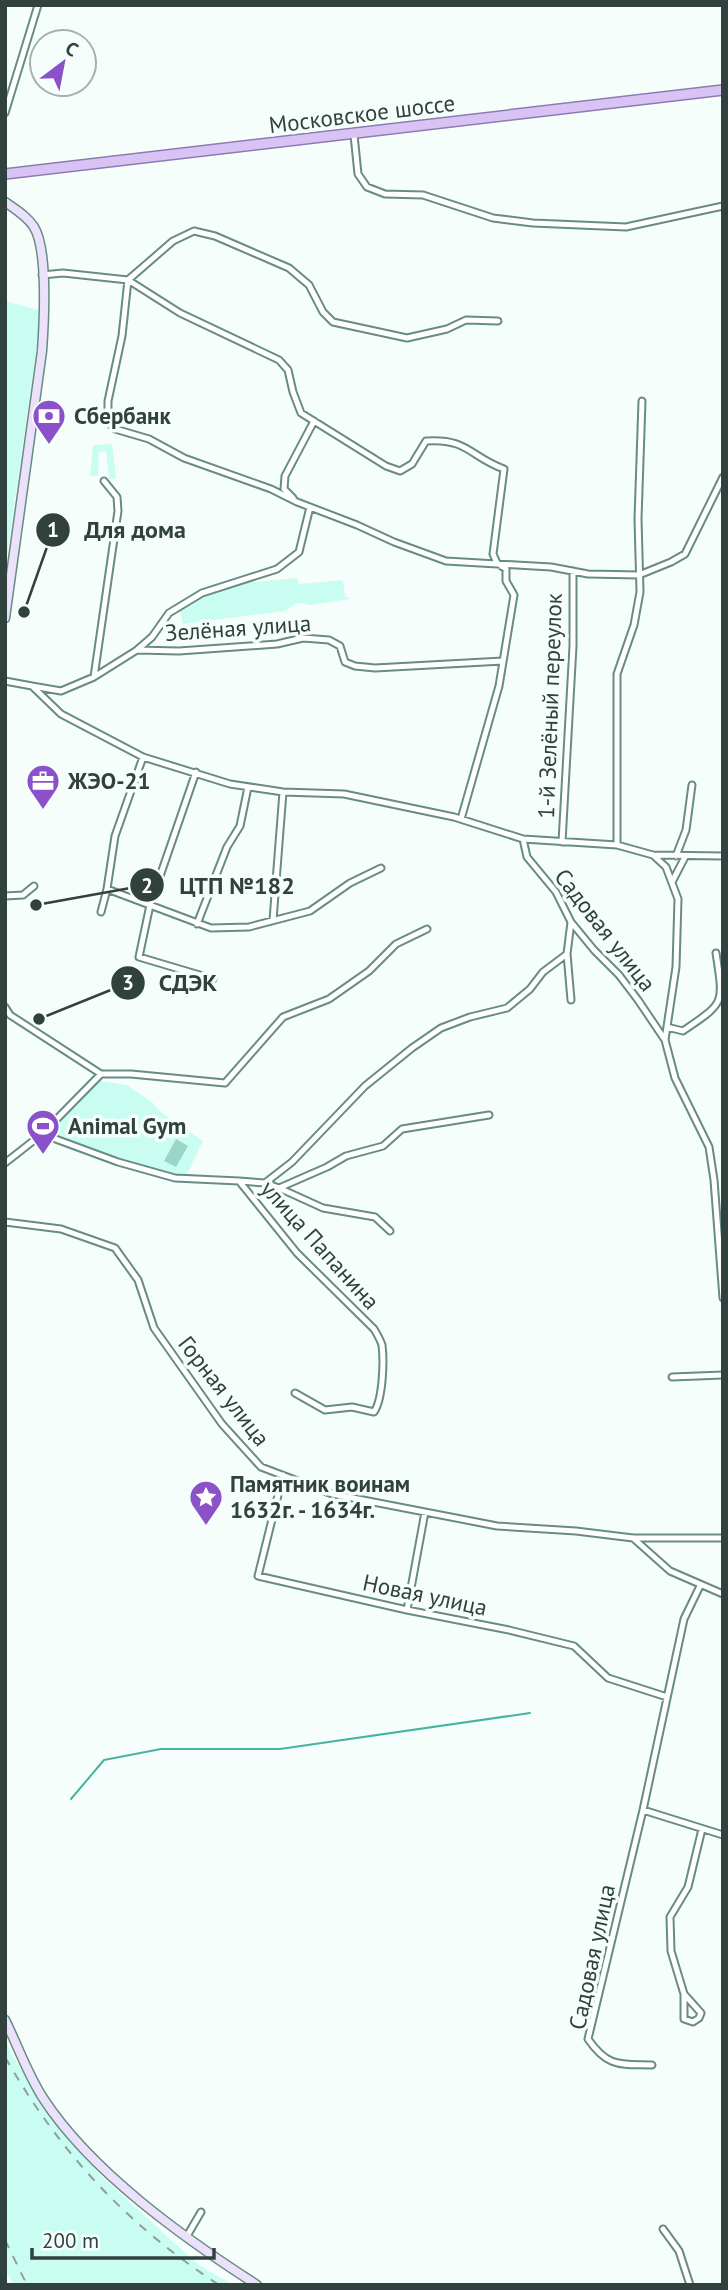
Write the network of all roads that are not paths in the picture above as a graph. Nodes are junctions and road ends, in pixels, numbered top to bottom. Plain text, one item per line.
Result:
1 (38, 5) edge
2 (723, 90) edge
3 (5, 113) edge
4 (354, 135) junction
5 (5, 174) edge
6 (5, 202) edge
7 (723, 206) edge
8 (42, 275) junction
9 (128, 279) junction
10 (498, 321) dead end
11 (642, 401) dead end
12 (314, 421) junction
13 (723, 477) edge
14 (104, 481) dead end
15 (297, 502) junction
16 (310, 507) junction
17 (498, 563) junction
18 (573, 571) junction
19 (639, 575) junction
20 (5, 618) edge
21 (138, 650) junction
22 (503, 661) junction
23 (94, 677) junction
24 (5, 681) edge
25 (32, 686) junction
26 (143, 757) junction
27 (196, 772) junction
28 (692, 785) dead end
29 (248, 787) junction
30 (283, 792) junction
31 (461, 819) junction
32 (523, 839) junction
33 (562, 842) junction
34 (617, 845) junction
35 (653, 855) junction
36 (676, 856) junction
37 (723, 856) edge
38 (685, 857) junction
39 (381, 868) dead end
40 (672, 882) junction
41 (34, 886) dead end
42 (107, 889) junction
43 (5, 896) edge
44 (149, 905) junction
45 (101, 912) dead end
46 (273, 920) junction
47 (571, 922) junction
48 (197, 924) junction
49 (427, 929) dead end
50 (716, 953) dead end
51 (567, 954) junction
52 (213, 979) dead end
53 (571, 1000) dead end
54 (5, 1007) edge
55 (667, 1027) junction
56 (665, 1040) junction
57 (101, 1074) junction
58 (489, 1115) dead end
59 (42, 1134) junction
60 (6, 1161) edge
61 (239, 1181) junction
62 (265, 1184) junction
63 (279, 1188) junction
64 (5, 1222) edge
65 (390, 1231) dead end
66 (723, 1298) edge
67 (723, 1375) edge
68 (672, 1377) dead end
69 (295, 1393) dead end
70 (282, 1478) junction
71 (425, 1512) junction
72 (633, 1538) junction
73 (723, 1538) edge
74 (700, 1586) junction
75 (723, 1594) edge
76 (407, 1610) junction
77 (667, 1697) junction
78 (643, 1810) junction
79 (702, 1829) junction
80 (723, 1835) edge
81 (684, 1994) junction
82 (5, 2020) edge
83 (652, 2065) dead end
84 (201, 2212) dead end
85 (663, 2229) dead end
86 (187, 2236) junction
87 (257, 2285) edge
88 (690, 2285) edge

1 - 3 street
2 - 4 main road, Московское шоссе
4 - 5 main road, Московское шоссе
4 - 7 street
6 - 8 street
8 - 9 street
8 - 20 street
9 - 10 street
9 - 12 street
9 - 15 street
11 - 19 street
12 - 15 street
12 - 17 street
13 - 19 street
14 - 23 street
15 - 16 street
16 - 17 street
16 - 21 street
17 - 18 street
17 - 22 street
18 - 19 street
18 - 33 street, 1-й Зелёный переулок
19 - 34 street
21 - 22 street, Зелёная улица
21 - 23 street, Зелёная улица
22 - 31 street
23 - 25 street, Зелёная улица
24 - 25 street, Зелёная улица
25 - 26 street
26 - 27 street
26 - 42 street
27 - 29 street
27 - 44 street
28 - 36 street
29 - 30 street
29 - 48 street
30 - 31 street
30 - 46 street
31 - 32 street
32 - 33 street
32 - 47 street, Садовая улица
33 - 34 street
34 - 35 street
35 - 36 street
35 - 40 street, Садовая улица
36 - 38 street
37 - 38 street
38 - 40 street
39 - 46 street
40 - 55 street, Садовая улица
41 - 43 street
42 - 44 street
42 - 45 street
44 - 48 street
44 - 52 street
46 - 48 street
47 - 51 street
47 - 56 street, Садовая улица
49 - 57 street
50 - 55 street
51 - 53 street
51 - 62 street
54 - 57 street
55 - 56 street, Садовая улица
56 - 66 street, Садовая улица
57 - 59 street
58 - 63 street
59 - 60 street
59 - 61 street, улица Папанина
61 - 62 street
61 - 69 street, улица Папанина
62 - 63 street
63 - 65 street
64 - 70 street, Горная улица
67 - 68 street
70 - 71 street, Горная улица
70 - 76 street, Новая улица
71 - 72 street, Горная улица
71 - 76 street
72 - 73 street, Горная улица
72 - 74 street
74 - 75 street
74 - 77 street, Садовая улица
76 - 77 street, Новая улица
77 - 78 street, Садовая улица
78 - 79 street
78 - 83 street, Садовая улица
79 - 80 street
79 - 81 street
81 - 81 street
82 - 86 street
84 - 86 street
85 - 88 street
86 - 87 street

